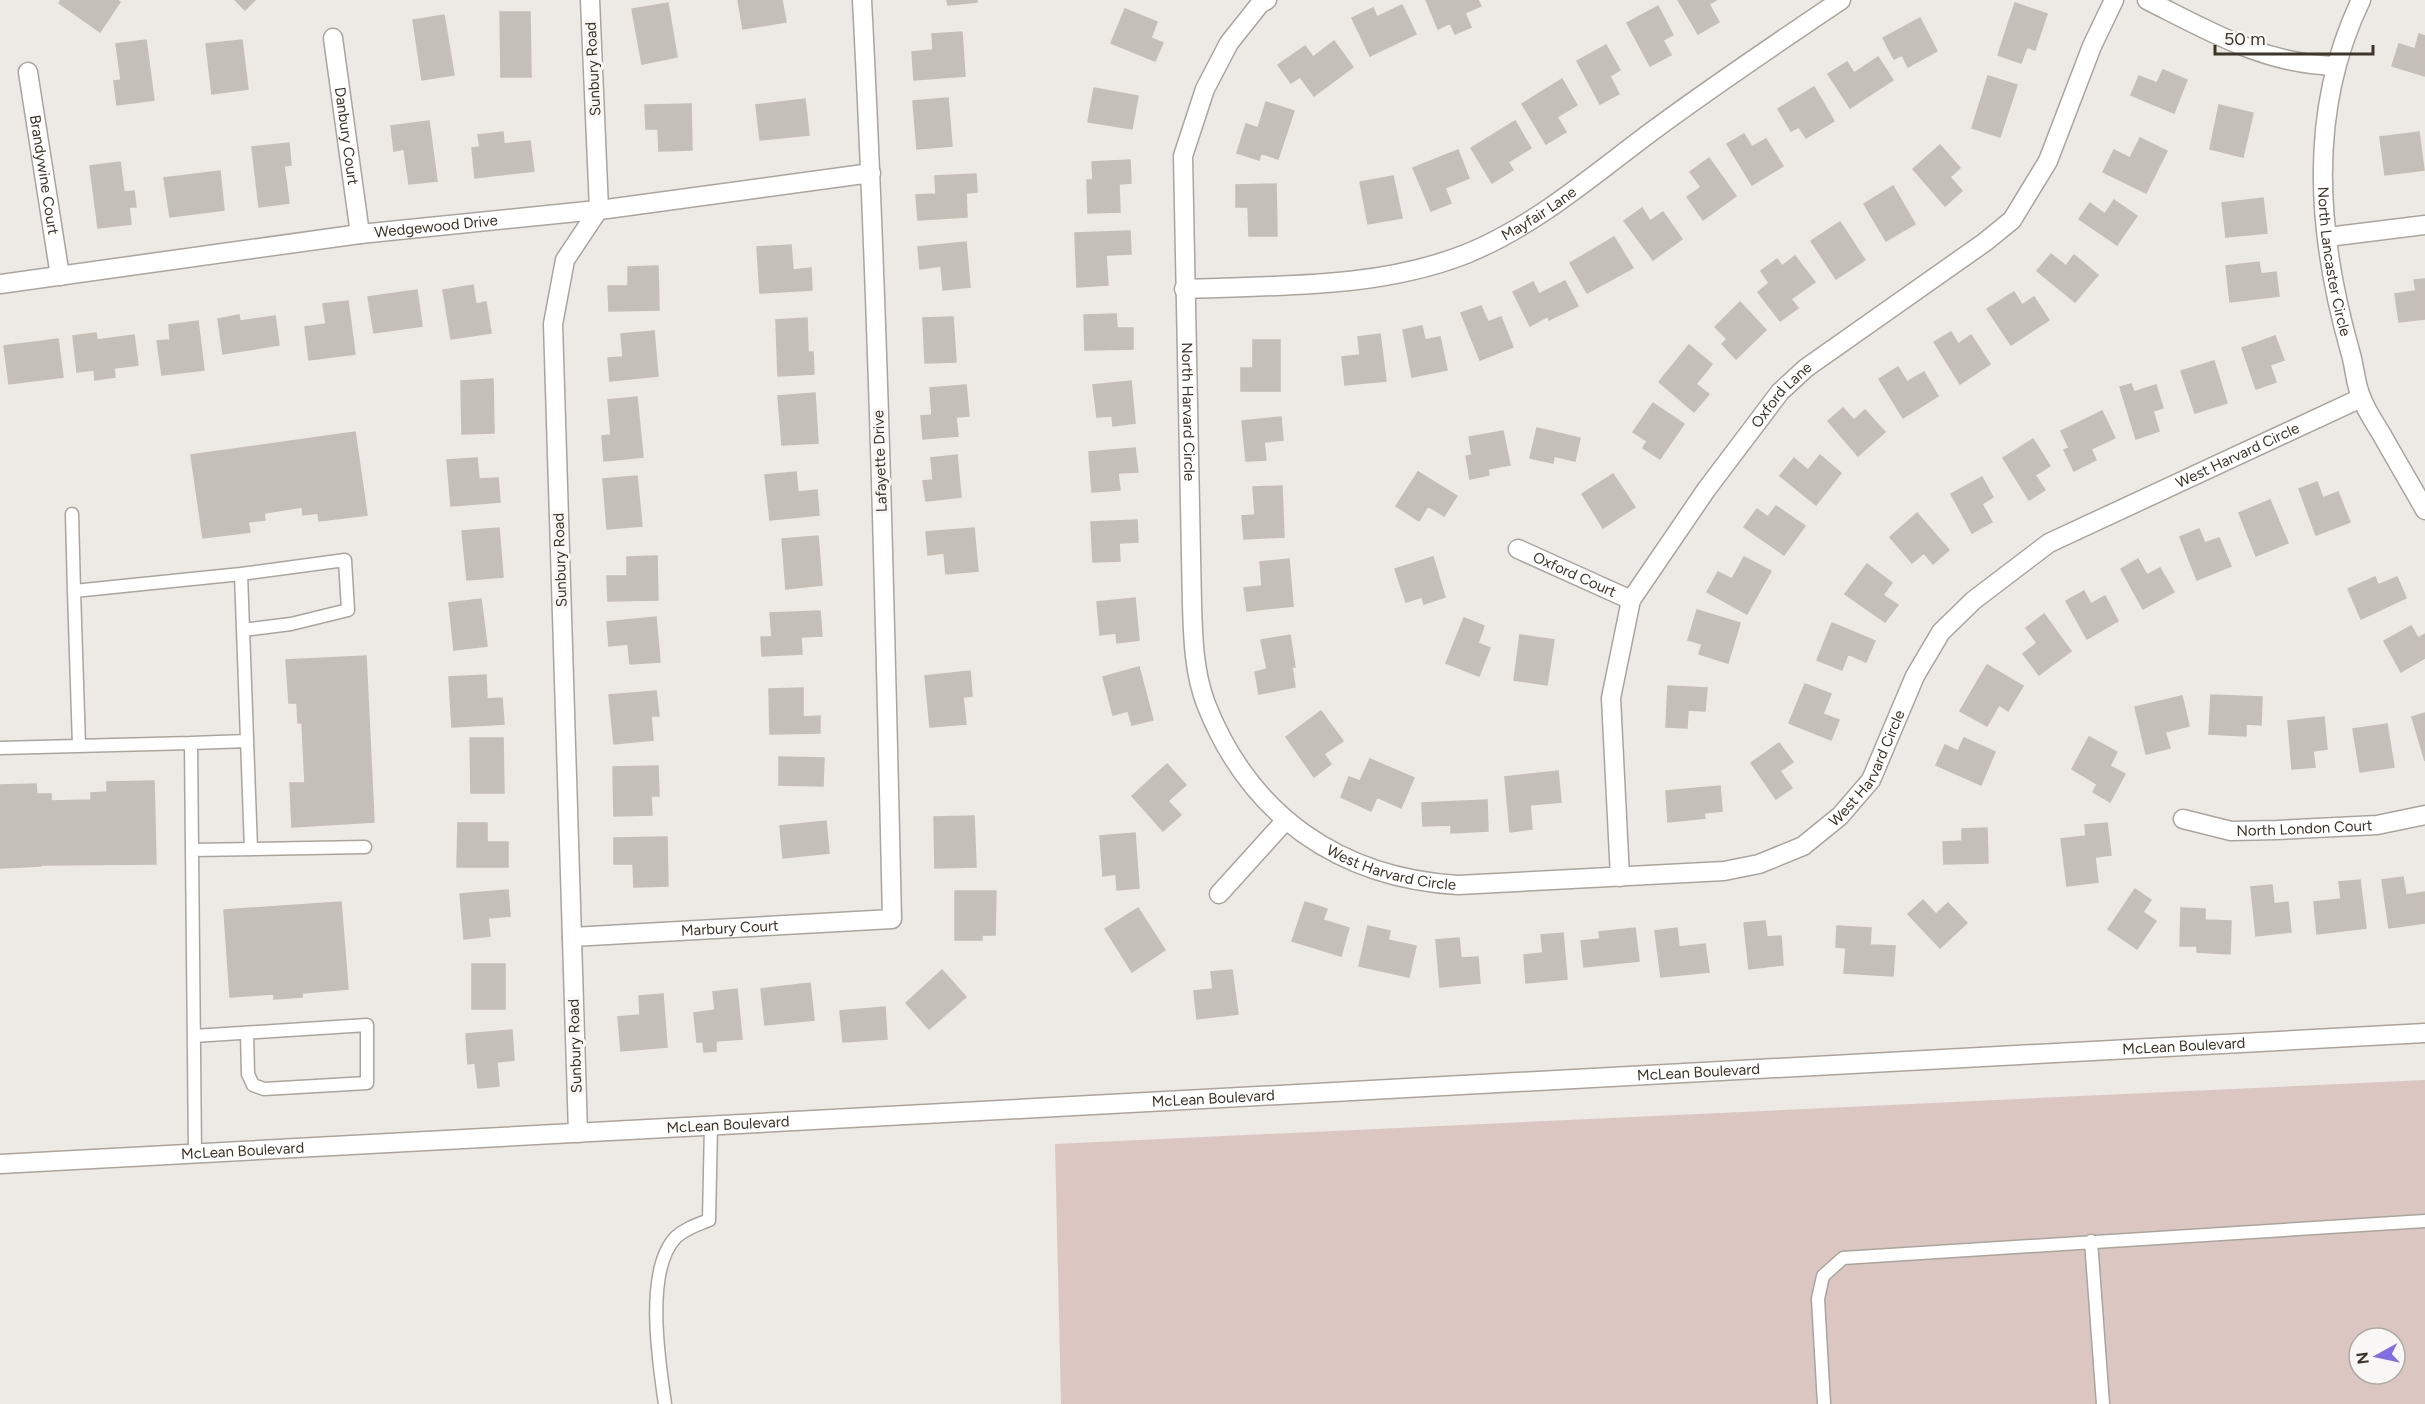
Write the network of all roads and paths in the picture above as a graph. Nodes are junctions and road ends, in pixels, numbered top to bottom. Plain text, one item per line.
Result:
1 (590, 0) edge
2 (862, 0) edge
3 (1267, 0) edge
4 (1841, 0) edge
5 (2114, 0) edge
6 (2147, 0) edge
7 (2361, 0) edge
8 (333, 38) dead end
9 (2335, 66) junction
10 (28, 72) dead end
11 (871, 173) junction
12 (599, 209) junction
13 (2425, 225) edge
14 (360, 234) junction
15 (2328, 237) junction
16 (60, 276) junction
17 (0, 284) edge
18 (1184, 289) junction
19 (2361, 398) junction
20 (2425, 510) edge
21 (72, 514) dead end
22 (1518, 549) dead end
23 (241, 574) junction
24 (74, 591) junction
25 (1631, 600) junction
26 (243, 630) junction
27 (247, 741) junction
28 (191, 743) junction
29 (79, 746) junction
30 (0, 748) edge
31 (2425, 815) edge
32 (2183, 819) dead end
33 (1285, 821) junction
34 (365, 847) dead end
35 (251, 849) junction
36 (192, 850) junction
37 (1620, 877) junction
38 (1219, 894) dead end
39 (888, 920) joint
40 (572, 937) junction
41 (247, 1033) junction
42 (2425, 1034) edge
43 (194, 1036) junction
44 (711, 1126) junction
45 (578, 1133) junction
46 (195, 1154) junction
47 (0, 1164) edge
48 (2425, 1221) edge
49 (2091, 1241) junction
50 (665, 1404) edge
51 (1824, 1404) edge
52 (2103, 1404) edge

1 - 12 street, Sunbury Road
2 - 11 street, Lafayette Drive
3 - 18 street, North Harvard Circle
4 - 18 street, Mayfair Lane
5 - 25 street, Oxford Lane
6 - 9 street
7 - 9 street, North Lancaster Circle
8 - 14 street, Danbury Court
9 - 15 street, North Lancaster Circle
10 - 16 street, Brandywine Court
11 - 12 street, Wedgewood Drive
11 - 39 street, Lafayette Drive
12 - 14 street, Wedgewood Drive
12 - 40 street, Sunbury Road
13 - 15 street
14 - 16 street, Wedgewood Drive
15 - 19 street, North Lancaster Circle
16 - 17 street, Wedgewood Drive
18 - 33 street, North Harvard Circle
19 - 20 street, North Lancaster Circle
19 - 37 street, West Harvard Circle
21 - 24 lane
22 - 25 street, Oxford Court
23 - 24 lane
23 - 26 lane
23 - 26 lane
24 - 29 lane
25 - 37 street, Oxford Lane
26 - 27 lane
27 - 28 lane
27 - 35 lane
28 - 29 lane
28 - 36 lane
29 - 30 lane
31 - 32 street, North London Court
33 - 37 street, West Harvard Circle
33 - 38 street
34 - 35 lane
35 - 36 lane
36 - 43 lane
39 - 40 street, Marbury Court
40 - 45 street, Sunbury Road
41 - 41 lane
41 - 43 lane
42 - 44 street, McLean Boulevard
43 - 46 lane
44 - 45 street, McLean Boulevard
44 - 50 lane
45 - 46 street, McLean Boulevard
46 - 47 street, McLean Boulevard
48 - 49 lane
49 - 51 lane
49 - 52 lane

